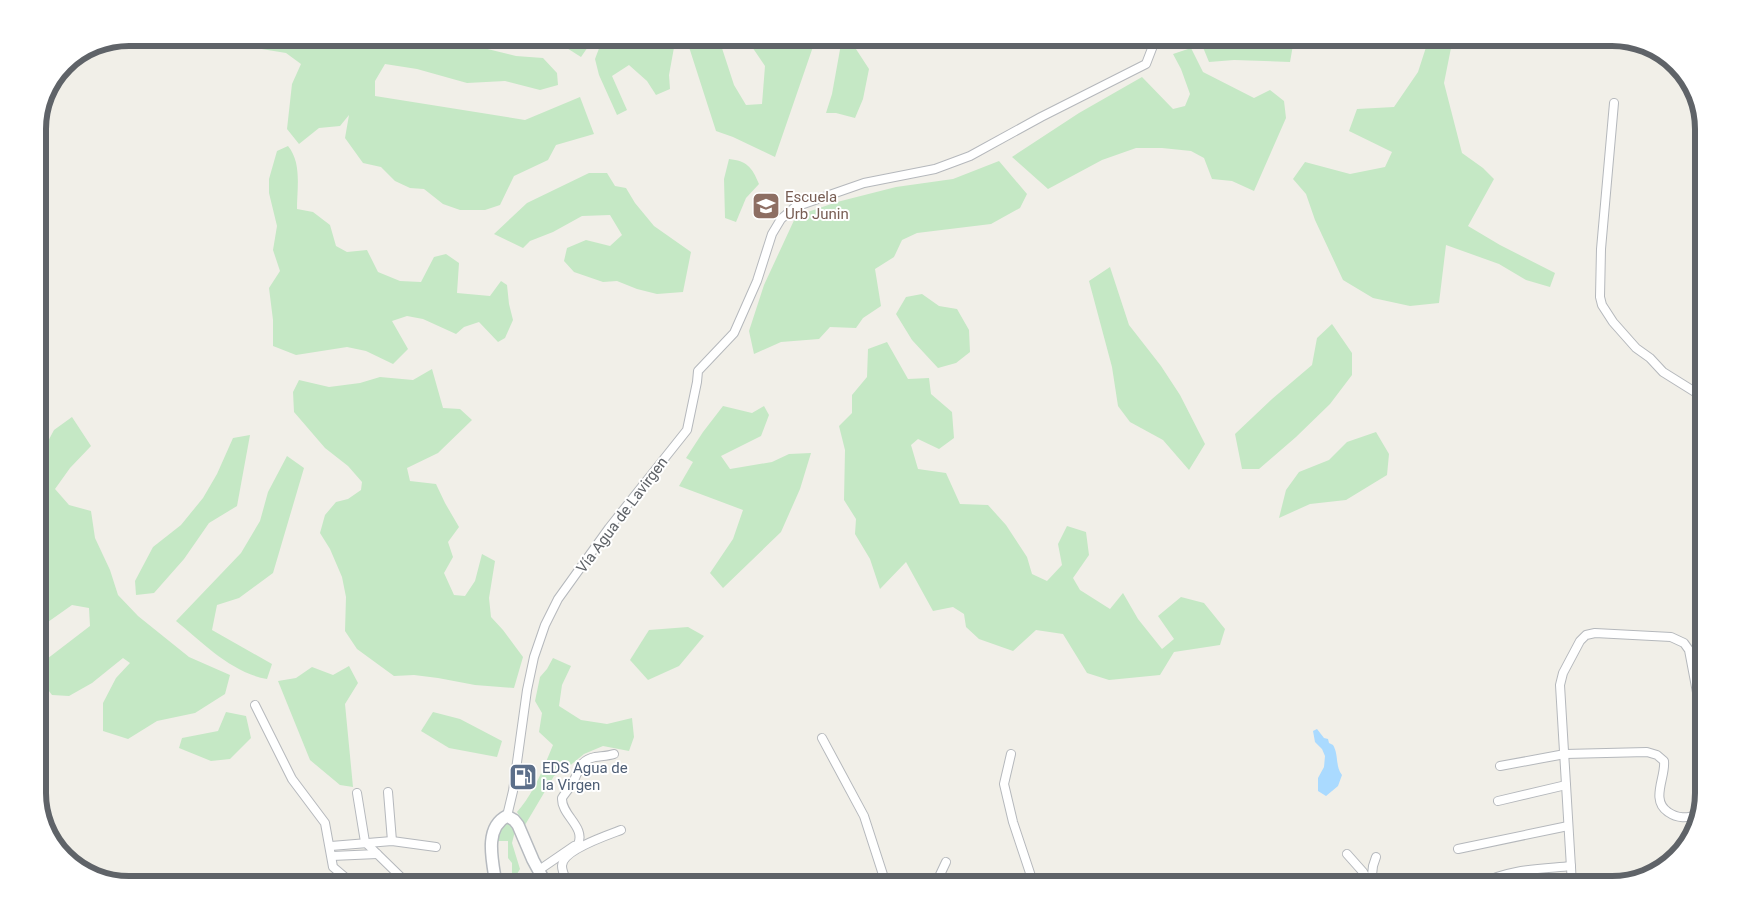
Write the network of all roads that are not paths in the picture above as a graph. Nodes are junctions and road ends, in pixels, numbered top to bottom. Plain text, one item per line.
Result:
1 (1153, 46) edge
2 (1614, 102) dead end
3 (1695, 391) edge
4 (1695, 679) edge
5 (255, 705) dead end
6 (822, 738) dead end
7 (614, 754) dead end
8 (1011, 754) dead end
9 (1564, 754) junction
10 (1500, 766) dead end
11 (1566, 785) junction
12 (388, 792) dead end
13 (356, 793) dead end
14 (1498, 800) dead end
15 (507, 816) junction
16 (1691, 816) edge
17 (1568, 826) junction
18 (621, 830) dead end
19 (392, 841) junction
20 (365, 842) junction
21 (582, 844) junction
22 (330, 846) junction
23 (436, 847) dead end
24 (1458, 849) dead end
25 (377, 854) junction
26 (1347, 854) dead end
27 (332, 856) junction
28 (1376, 856) dead end
29 (946, 862) dead end
30 (1571, 866) junction
31 (539, 870) junction
32 (344, 876) edge
33 (400, 876) edge
34 (495, 876) edge
35 (542, 876) edge
36 (565, 876) edge
37 (883, 876) edge
38 (940, 876) edge
39 (1031, 876) edge
40 (1366, 876) edge
41 (1372, 876) edge
42 (1502, 876) edge
43 (1572, 876) edge

1 - 15 street, Vía Agua de Lavirgen
2 - 3 street
4 - 9 street
5 - 22 street
6 - 37 street
7 - 21 street
8 - 39 street
9 - 10 street
9 - 11 street
9 - 16 street
11 - 14 street
11 - 17 street
12 - 19 street
13 - 20 street
15 - 31 street
15 - 34 street
17 - 24 street
17 - 30 street
18 - 21 street
19 - 20 street
19 - 23 street
20 - 22 street
20 - 25 street
21 - 31 street
21 - 36 street
22 - 27 street
25 - 27 street
25 - 33 street
26 - 40 street
27 - 32 street
28 - 41 street
29 - 38 street
30 - 42 street
30 - 43 street
31 - 35 street

